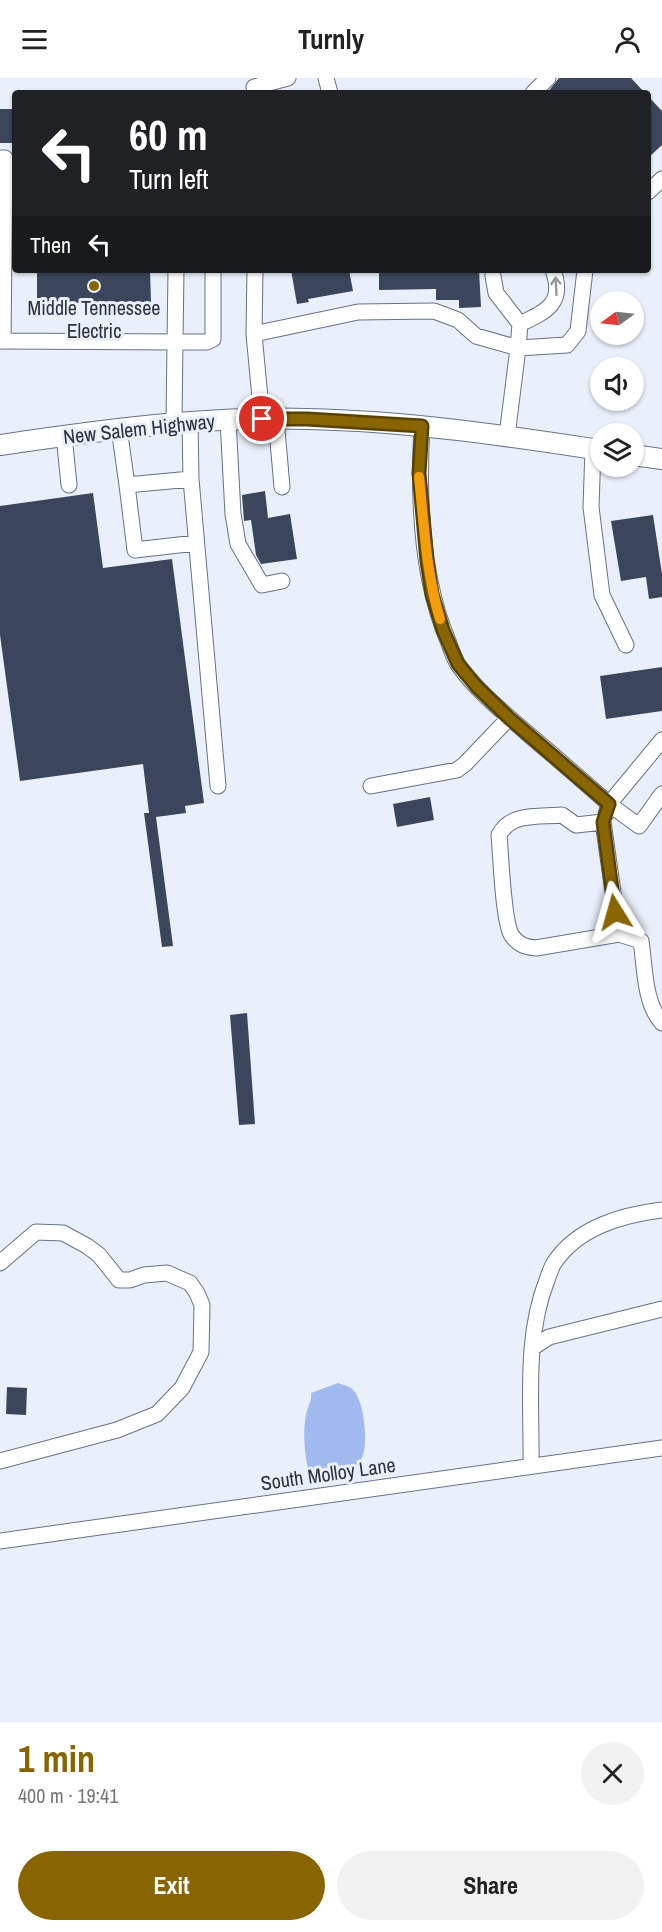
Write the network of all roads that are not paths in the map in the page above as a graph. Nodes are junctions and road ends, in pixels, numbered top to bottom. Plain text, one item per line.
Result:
1 (288, 78) edge
2 (548, 78) edge
3 (255, 90) edge
4 (536, 90) edge
5 (0, 158) edge
6 (662, 179) edge
7 (651, 189) edge
8 (176, 273) edge
9 (213, 273) edge
10 (255, 273) edge
11 (554, 273) edge
12 (585, 273) edge
13 (494, 276) dead end
14 (520, 324) junction
15 (254, 334) junction
16 (2, 341) edge
17 (175, 342) junction
18 (518, 348) junction
19 (269, 419) junction
20 (228, 420) junction
21 (182, 422) junction
22 (422, 426) junction
23 (119, 428) junction
24 (64, 435) junction
25 (507, 436) junction
26 (0, 445) edge
27 (590, 448) edge
28 (644, 457) edge
29 (662, 459) edge
30 (594, 477) edge
31 (191, 479) junction
32 (69, 485) dead end
33 (127, 485) junction
34 (282, 487) dead end
35 (196, 543) junction
36 (282, 581) dead end
37 (626, 645) dead end
38 (509, 718) junction
39 (662, 740) edge
40 (218, 786) dead end
41 (371, 786) dead end
42 (662, 794) edge
43 (609, 804) junction
44 (603, 822) junction
45 (619, 934) junction
46 (662, 1023) edge
47 (662, 1210) edge
48 (0, 1263) edge
49 (662, 1309) edge
50 (532, 1348) junction
51 (662, 1448) edge
52 (0, 1461) edge
53 (531, 1466) junction
54 (0, 1541) edge

1 - 3 street
2 - 4 street
5 - 16 street
6 - 7 street
8 - 17 street
9 - 17 street
10 - 15 street
14 -> 11 street
12 - 18 street
13 - 14 street
14 - 18 street
15 - 18 street
15 - 19 street
16 - 17 street
17 - 21 street
18 - 25 street
19 - 20 main road, New Salem Highway
19 - 22 main road, New Salem Highway
19 - 34 street
20 - 21 main road, New Salem Highway
20 - 36 street
21 - 23 main road, New Salem Highway
21 - 31 street
22 - 25 main road, New Salem Highway
22 - 38 street
23 - 24 main road, New Salem Highway
23 - 33 street
24 - 26 main road, New Salem Highway
24 - 32 street
25 - 27 main road, New Salem Highway
28 - 29 main road
30 - 37 street
31 - 33 street
31 - 35 street
33 - 35 street
35 - 40 street
38 - 41 street
38 - 43 street
39 - 43 street
42 - 43 street
43 - 44 street
44 - 45 street
44 - 45 street
45 - 46 street
47 - 50 street
48 - 52 street
49 - 50 street
50 - 53 street
51 - 53 street, South Molloy Lane
53 - 54 street, South Molloy Lane

